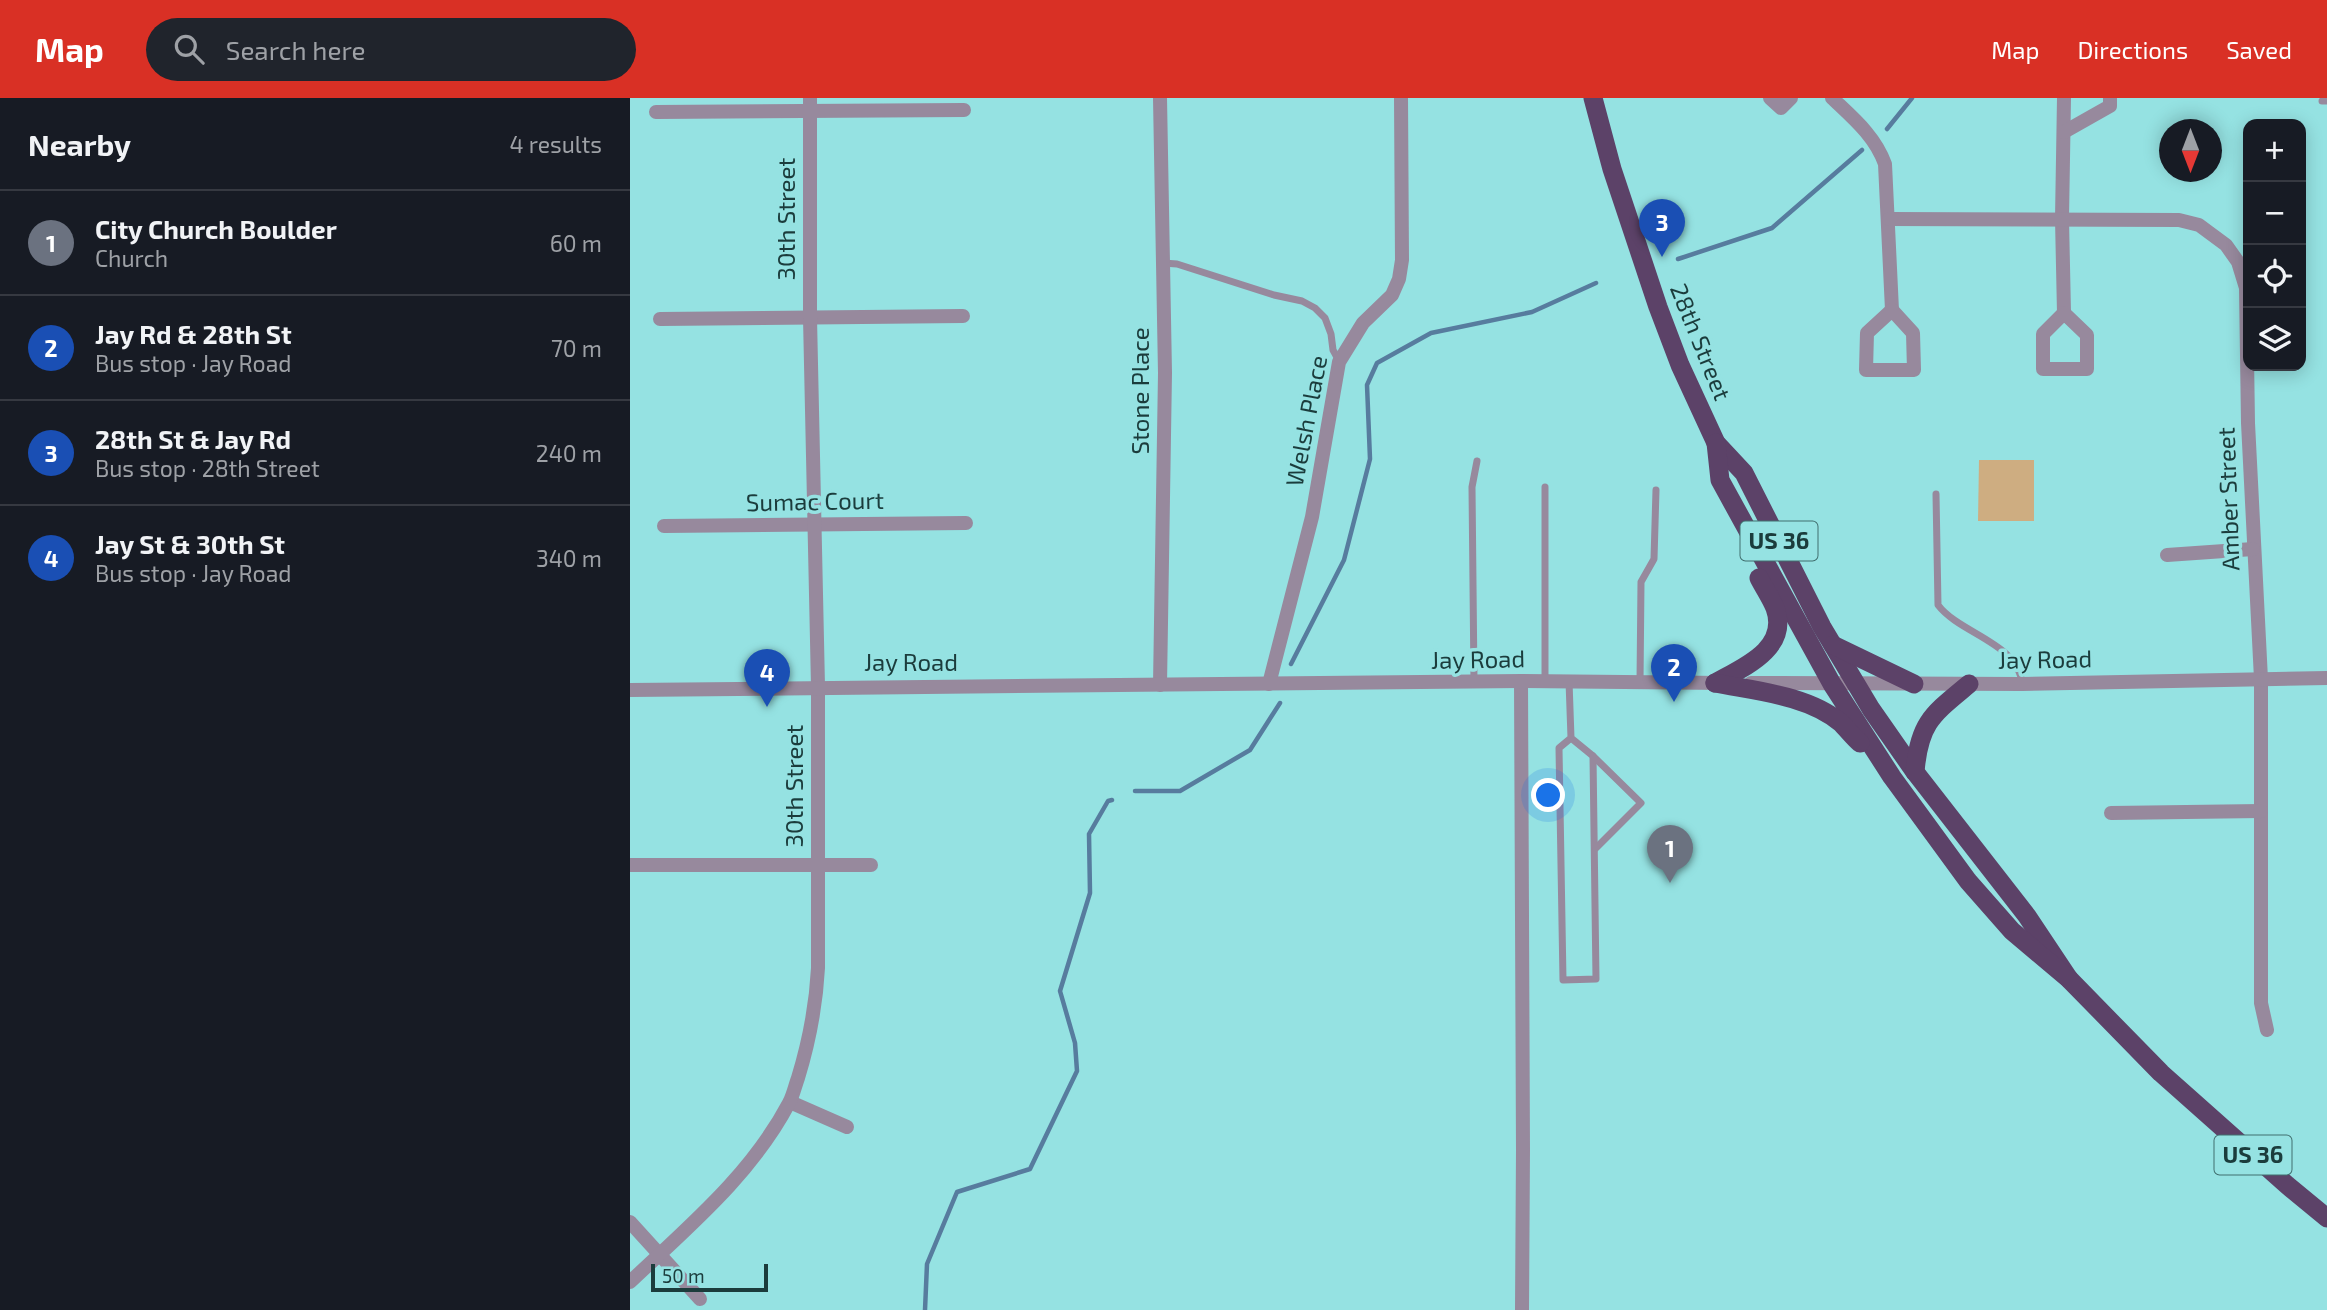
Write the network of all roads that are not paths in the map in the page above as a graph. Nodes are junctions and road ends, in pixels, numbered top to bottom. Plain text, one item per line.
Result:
1 (1160, 98) edge
2 (1401, 98) edge
3 (1593, 98) edge
4 (1770, 98) edge
5 (1791, 98) edge
6 (1832, 98) edge
7 (2064, 98) edge
8 (2110, 98) edge
9 (810, 104) edge
10 (964, 110) dead end
11 (656, 112) dead end
12 (2064, 132) junction
13 (1889, 219) junction
14 (2062, 219) junction
15 (1163, 263) junction
16 (1892, 310) junction
17 (2064, 313) dead end
18 (963, 316) dead end
19 (660, 318) dead end
20 (810, 318) junction
21 (1339, 362) junction
22 (1717, 443) junction
23 (1478, 461) dead end
24 (1720, 480) junction
25 (1545, 487) dead end
26 (1656, 490) dead end
27 (1936, 494) dead end
28 (966, 523) dead end
29 (813, 525) junction
30 (664, 526) dead end
31 (2253, 550) junction
32 (2167, 555) dead end
33 (1832, 644) junction
34 (2327, 678) edge
35 (2261, 679) junction
36 (1521, 681) junction
37 (1569, 681) junction
38 (1475, 682) junction
39 (1545, 682) junction
40 (1640, 682) junction
41 (1714, 683) junction
42 (1269, 684) junction
43 (1832, 684) junction
44 (1855, 684) junction
45 (1914, 684) junction
46 (1969, 684) junction
47 (2022, 684) junction
48 (1160, 685) junction
49 (818, 686) junction
50 (630, 690) edge
51 (1571, 738) junction
52 (1593, 756) junction
53 (1915, 772) junction
54 (1892, 777) junction
55 (2261, 811) junction
56 (2111, 813) dead end
57 (1596, 848) junction
58 (630, 865) edge
59 (818, 865) junction
60 (871, 865) dead end
61 (2069, 979) junction
62 (2267, 1030) dead end
63 (790, 1102) junction
64 (847, 1127) dead end
65 (2327, 1218) edge
66 (630, 1222) edge
67 (659, 1255) junction
68 (630, 1282) edge
69 (700, 1299) dead end
70 (1521, 1310) edge

1 - 15 street, Stone Place
2 - 21 street, Welsh Place
3 - 22 highway, 28th Street / US 36
4 - 5 street
6 - 13 street
7 - 12 street
8 - 12 street
9 - 10 street
9 - 11 street
9 - 20 street, 30th Street
12 - 14 street
13 - 14 street, Amber Street
13 - 16 street
14 - 17 street
14 - 31 street, Amber Street
15 - 21 lane
15 - 48 street, Stone Place
16 - 16 street
18 - 20 street
19 - 20 street
20 - 29 street, 30th Street
21 - 42 street, Welsh Place
22 - 24 highway, 28th Street / US 36
22 - 33 highway, 28th Street / US 36
23 - 38 lane
24 - 41 highway
24 - 43 highway, 28th Street / US 36
25 - 39 lane
26 - 40 lane
27 - 47 lane
28 - 29 street, Sumac Court
29 - 30 street, Sumac Court
29 - 49 street, 30th Street
31 - 32 street
31 - 35 street, Amber Street
33 - 44 highway, 28th Street / US 36
33 - 45 highway
34 - 35 street, Jay Road
35 - 47 street, Jay Road
35 - 55 street, Amber Street
36 - 38 street, Jay Road
36 - 39 street, Jay Road
36 - 70 street
37 - 39 street, Jay Road
37 - 40 street, Jay Road
37 - 51 lane
38 - 42 street, Jay Road
40 - 41 street, Jay Road
41 - 43 street, Jay Road
41 - 54 highway
42 - 48 street, Jay Road
43 - 44 street, Jay Road
43 - 54 highway, US 36
44 - 45 street, Jay Road
44 - 53 highway, US 36
45 - 46 street, Jay Road
46 - 47 street, Jay Road
46 - 53 highway
48 - 49 street, Jay Road
49 - 50 street, Jay Road
49 - 59 street, 30th Street
51 - 52 lane
51 - 57 lane
52 - 57 lane
52 - 57 lane
53 - 61 highway, US 36
54 - 61 highway, US 36
55 - 56 street
55 - 62 street, Amber Street
58 - 59 street
59 - 60 street
59 - 63 street, 30th Street
61 - 65 highway, US 36
63 - 64 street
63 - 67 street, 30th Street
66 - 67 street
67 - 68 street, 30th Street
67 - 69 street

